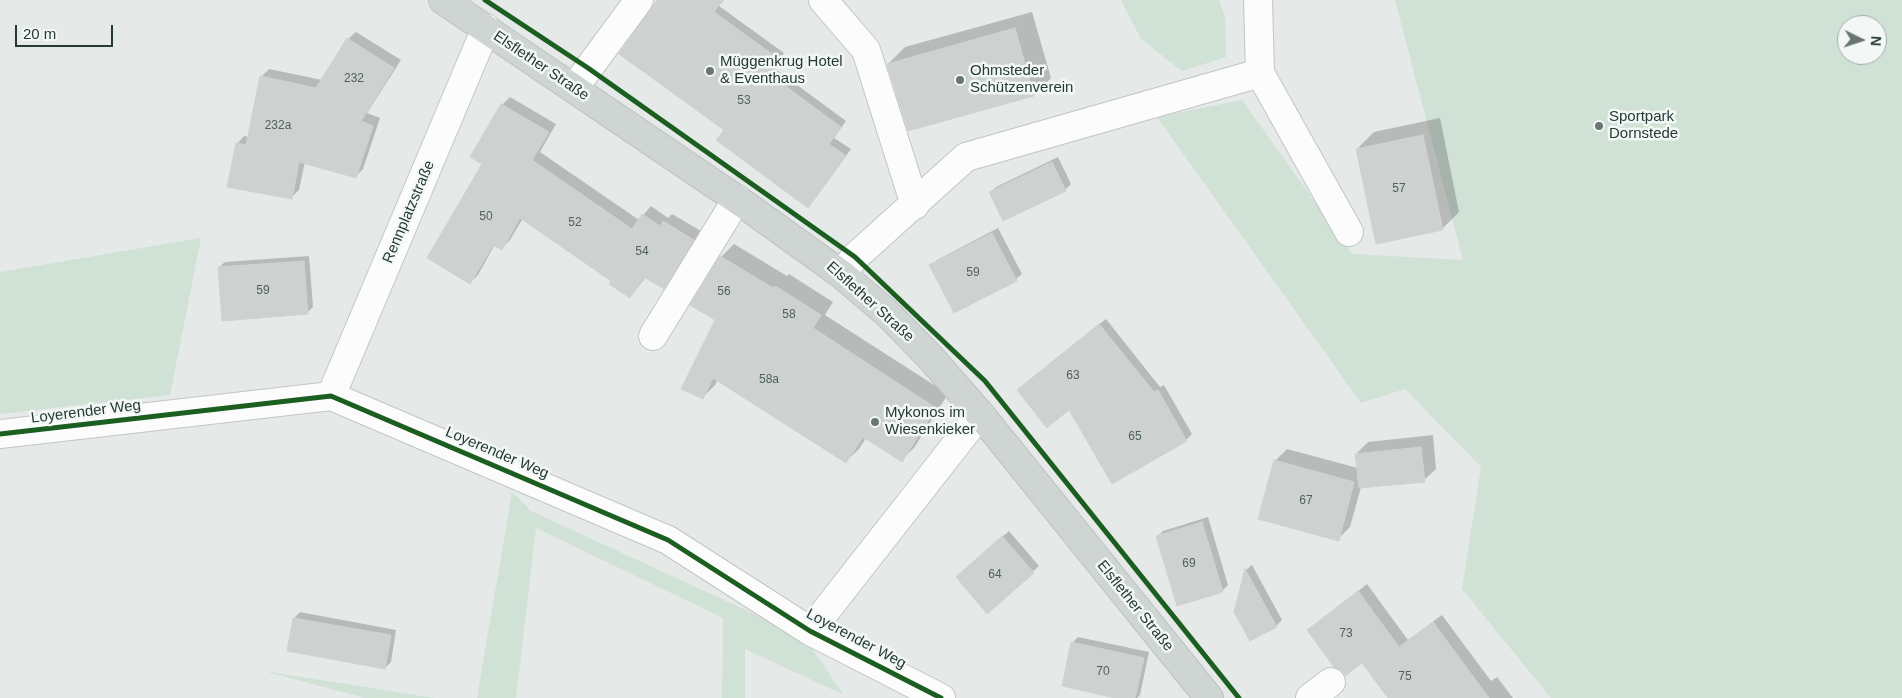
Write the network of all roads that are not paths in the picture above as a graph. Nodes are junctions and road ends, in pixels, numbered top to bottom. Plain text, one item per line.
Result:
1 (443, 0) edge
2 (639, 0) edge
3 (823, 0) edge
4 (1258, 0) edge
5 (486, 28) junction
6 (1260, 73) junction
7 (574, 88) junction
8 (737, 199) junction
9 (915, 205) junction
10 (1349, 232) dead end
11 (841, 274) junction
12 (653, 336) dead end
13 (331, 396) junction
14 (980, 414) junction
15 (0, 434) edge
16 (810, 631) junction
17 (1331, 682) dead end
18 (941, 698) edge
19 (1210, 698) edge
20 (1310, 698) edge

1 - 5 main road, Elsflether Straße
2 - 7 street
3 - 9 street
4 - 6 street
5 - 7 main road, Elsflether Straße
5 - 13 street, Rennplatzstraße
6 - 9 street
6 - 10 street
7 - 8 main road, Elsflether Straße
8 - 11 main road, Elsflether Straße
8 - 12 street
9 - 11 street
11 - 14 main road, Elsflether Straße
13 - 15 street, Loyerender Weg
13 - 16 street, Loyerender Weg
14 - 16 street
14 - 19 main road, Elsflether Straße
16 - 18 street, Loyerender Weg
17 - 20 street

